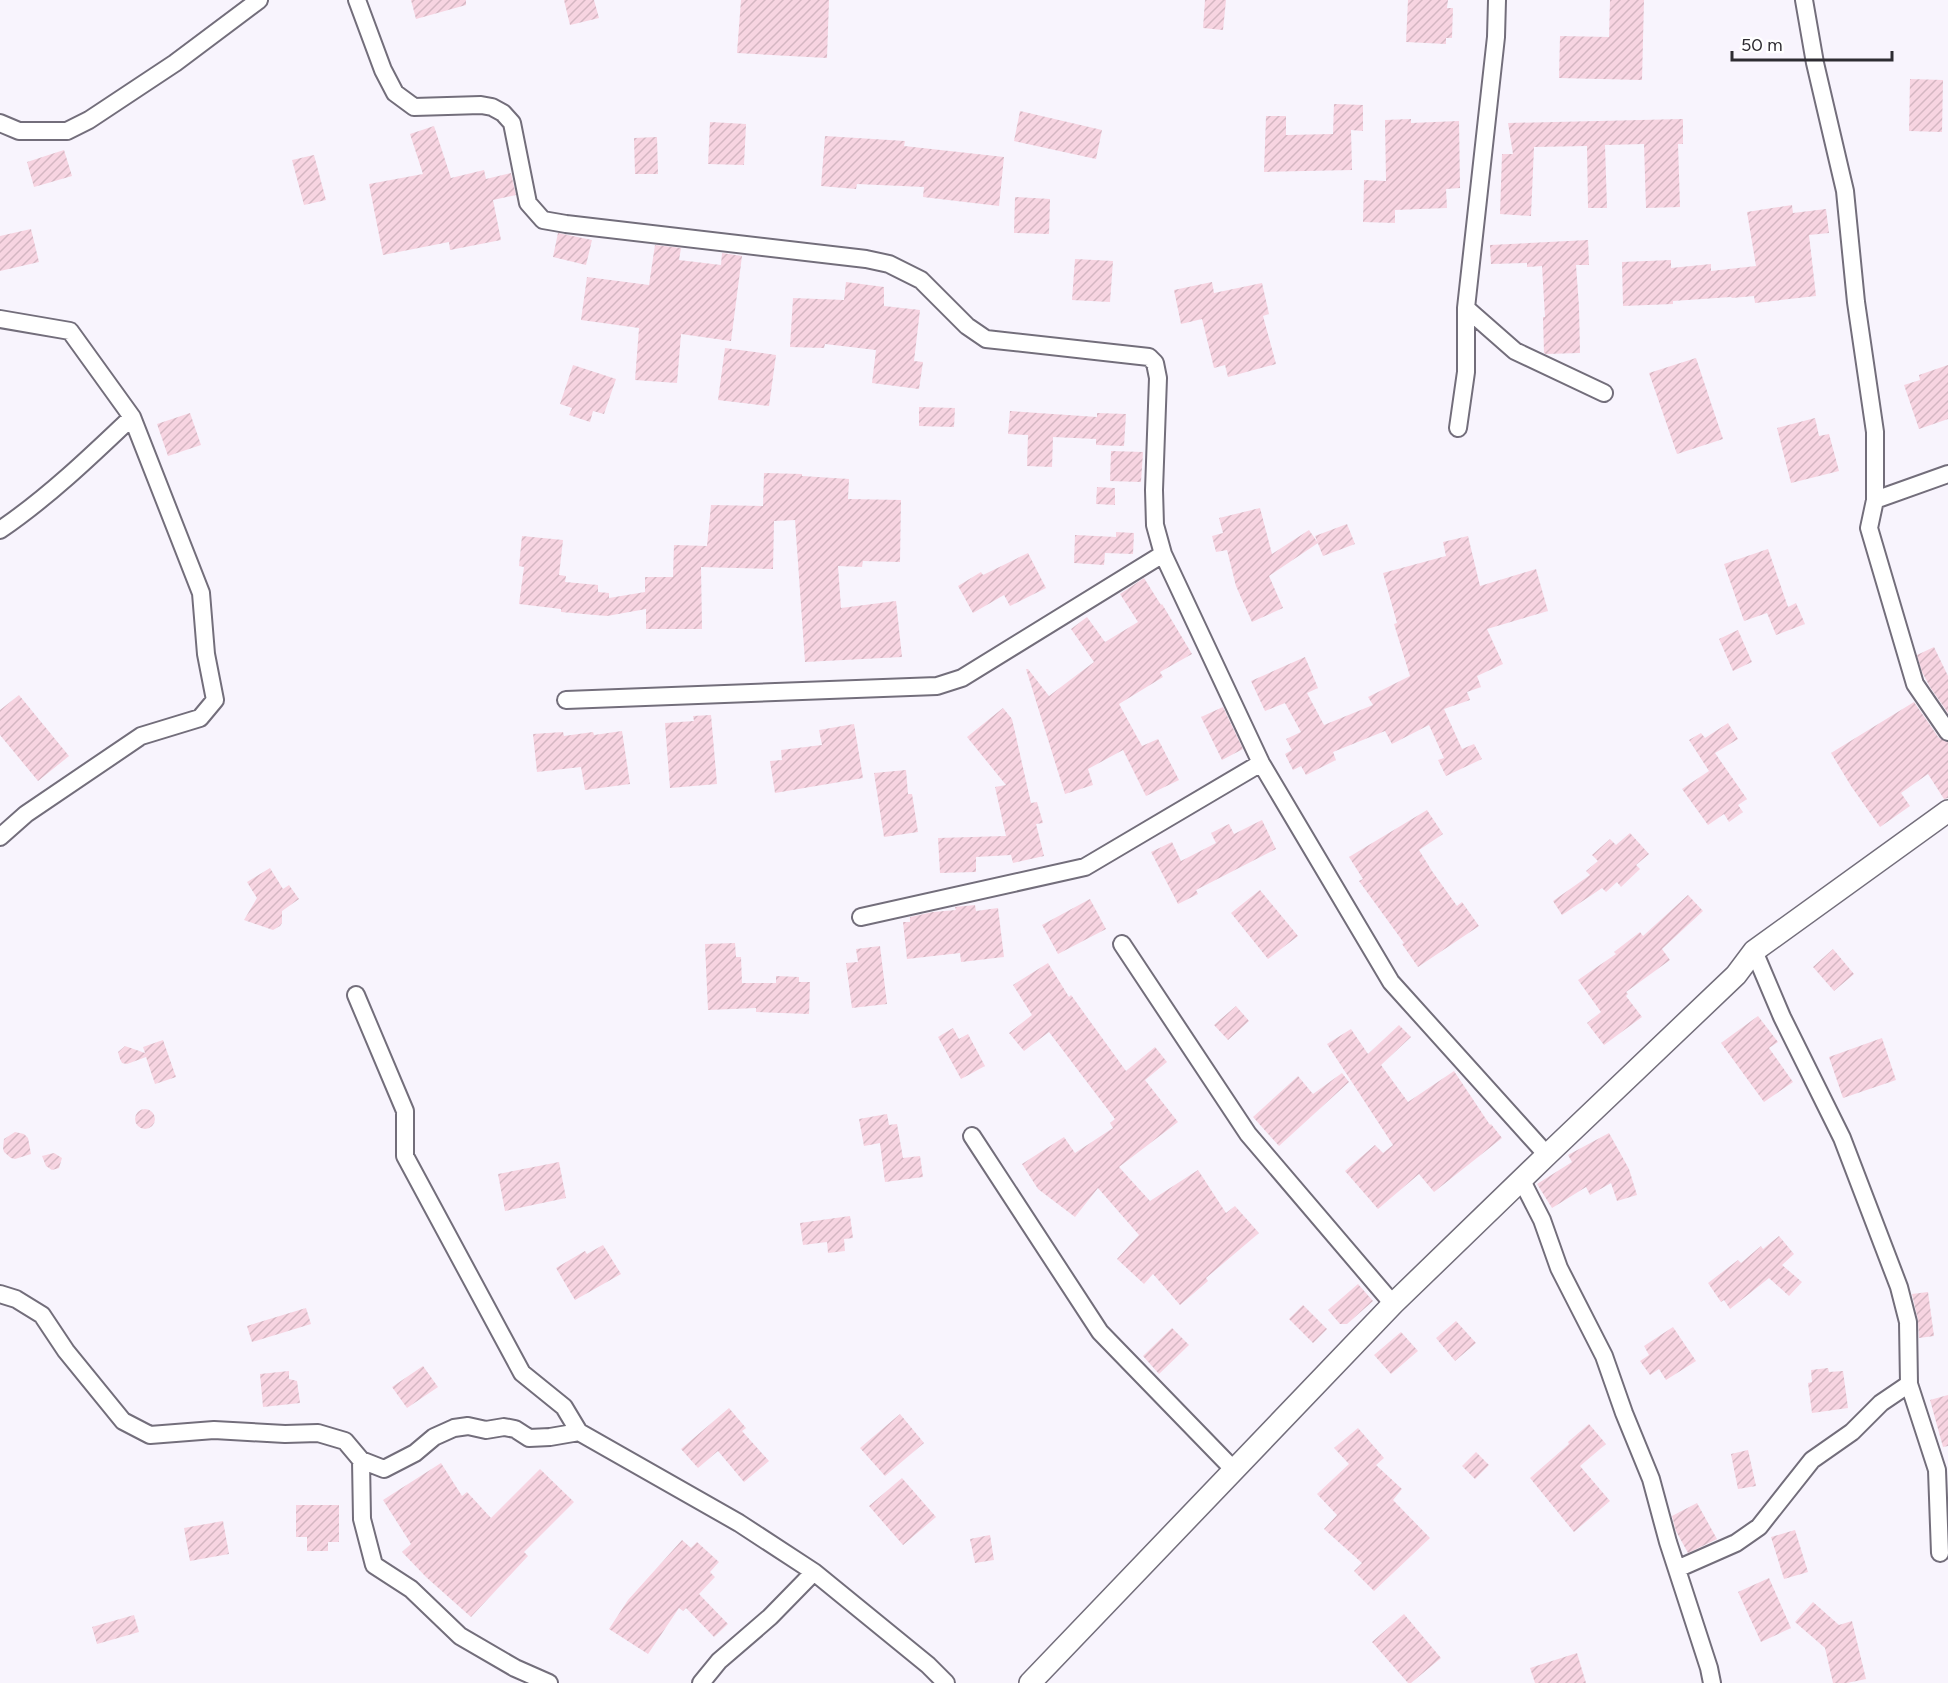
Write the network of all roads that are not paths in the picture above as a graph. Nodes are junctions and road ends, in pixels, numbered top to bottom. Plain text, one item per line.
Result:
1 (259, 0) edge
2 (357, 0) edge
3 (1497, 0) edge
4 (1804, 0) edge
5 (0, 123) edge
6 (1466, 308) junction
7 (0, 319) edge
8 (1604, 393) dead end
9 (132, 417) junction
10 (1458, 428) dead end
11 (1948, 474) edge
12 (1875, 500) junction
13 (0, 530) edge
14 (1163, 554) junction
15 (566, 700) dead end
16 (1948, 732) edge
17 (1261, 763) junction
18 (1948, 811) edge
19 (0, 837) edge
20 (861, 917) dead end
21 (1122, 944) dead end
22 (1754, 951) junction
23 (356, 995) dead end
24 (972, 1136) dead end
25 (1546, 1155) junction
26 (1521, 1179) junction
27 (0, 1294) edge
28 (1393, 1304) junction
29 (1909, 1384) junction
30 (579, 1432) junction
31 (361, 1460) junction
32 (1234, 1470) junction
33 (1940, 1553) dead end
34 (1677, 1569) junction
35 (814, 1572) junction
36 (549, 1683) edge
37 (701, 1683) edge
38 (946, 1683) edge
39 (1030, 1683) edge
40 (1712, 1683) edge

1 - 5 street
2 - 14 street
3 - 6 street
4 - 12 street
6 - 8 street
6 - 10 street
7 - 9 street
9 - 13 street
9 - 19 street
11 - 12 street
12 - 16 street
14 - 15 street
14 - 17 street
17 - 20 street
17 - 25 street
18 - 22 street
21 - 28 street
22 - 25 street
22 - 29 street
23 - 30 street
24 - 32 street
25 - 26 street
26 - 28 street
26 - 34 street
27 - 31 street
28 - 32 street
29 - 33 street
29 - 34 street
30 - 31 street
30 - 35 street
31 - 36 street
32 - 39 street
34 - 40 street
35 - 37 street
35 - 38 street

